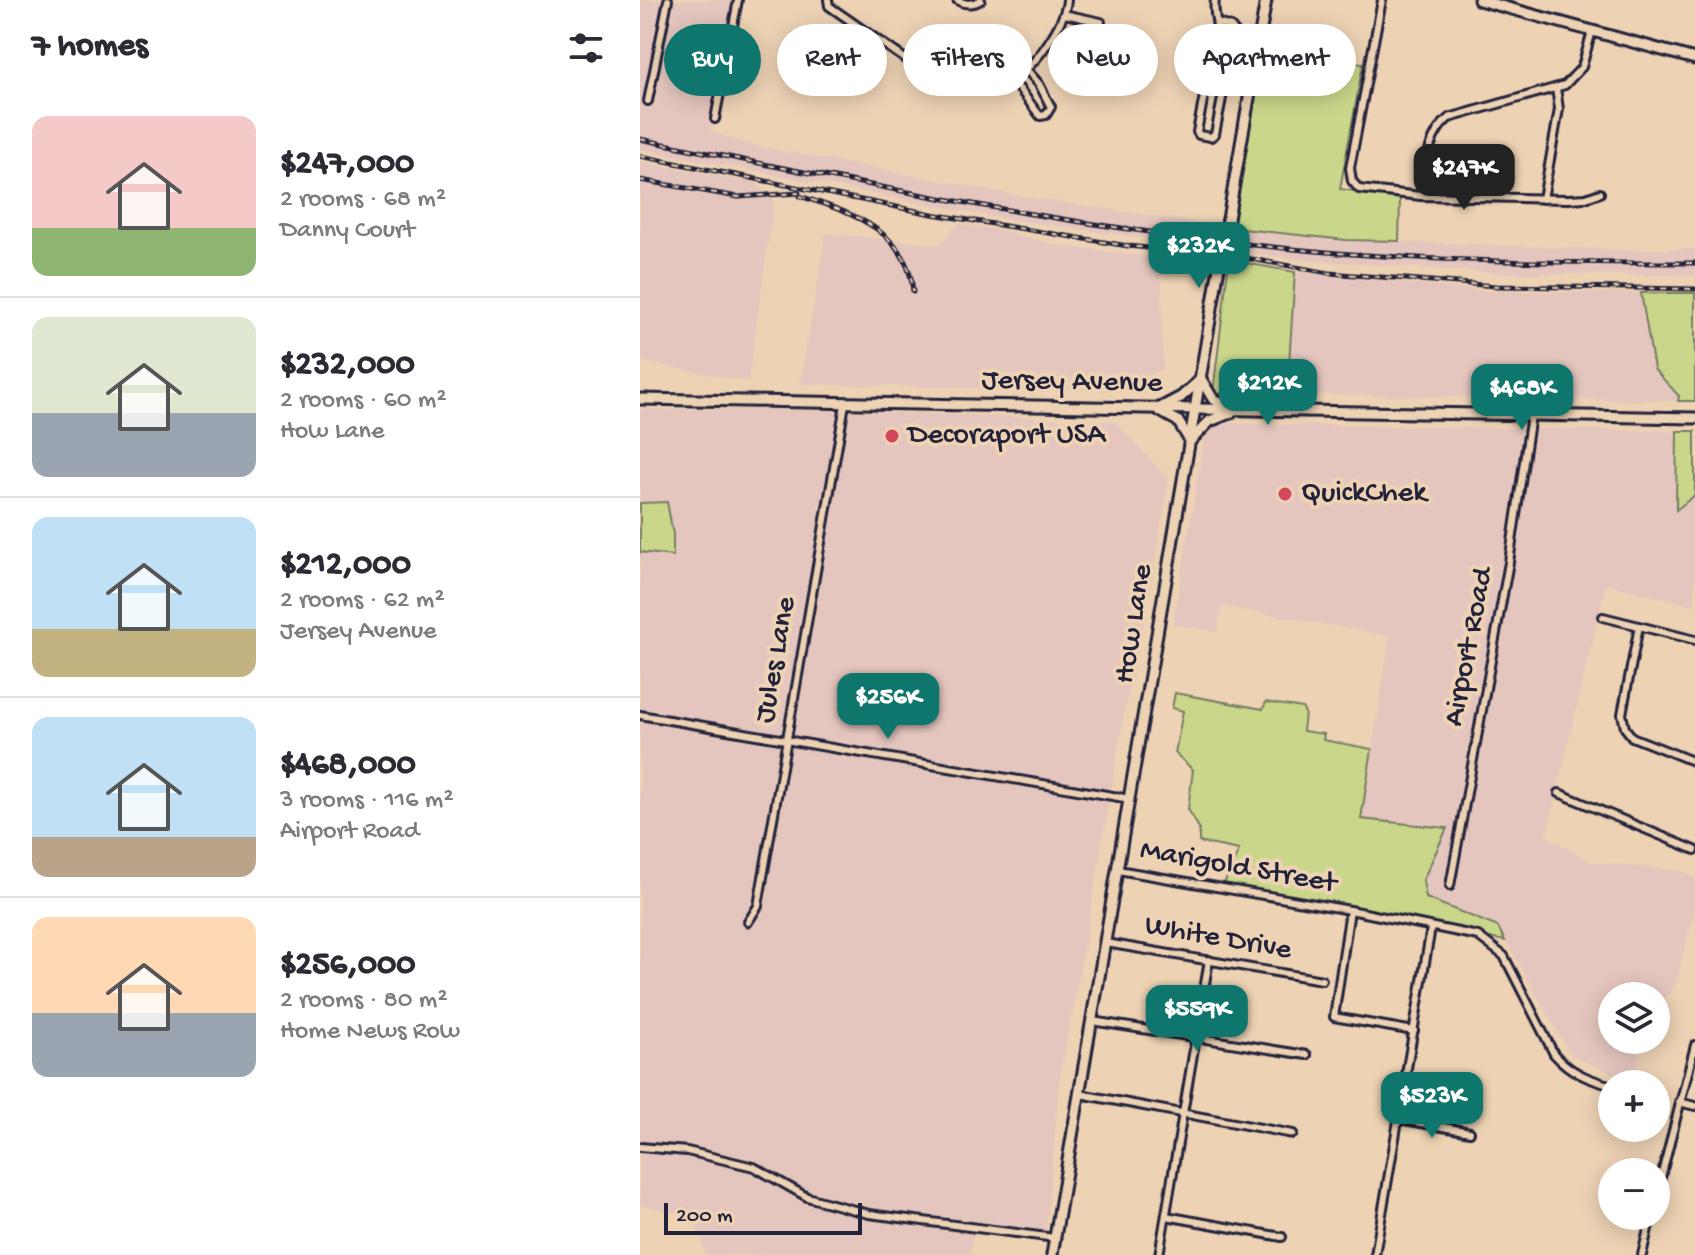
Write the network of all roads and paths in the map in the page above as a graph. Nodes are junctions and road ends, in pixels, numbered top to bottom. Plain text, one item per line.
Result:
1 (668, 0) edge
2 (738, 0) edge
3 (828, 0) edge
4 (957, 0) edge
5 (981, 0) edge
6 (1067, 0) edge
7 (1215, 0) edge
8 (1266, 0) edge
9 (1382, 0) edge
10 (1479, 0) edge
11 (1064, 14) junction
12 (1101, 22) dead end
13 (1217, 23) junction
14 (1592, 31) junction
15 (903, 57) edge
16 (1695, 59) edge
17 (1032, 62) edge
18 (1032, 76) edge
19 (1556, 88) junction
20 (1024, 96) edge
21 (648, 101) dead end
22 (715, 119) dead end
23 (1600, 193) dead end
24 (1421, 196) junction
25 (1543, 199) junction
26 (1201, 379) junction
27 (640, 399) edge
28 (845, 404) junction
29 (1157, 409) junction
30 (1195, 409) junction
31 (1237, 410) junction
32 (1531, 415) junction
33 (1695, 418) edge
34 (1190, 441) junction
35 (1603, 617) dead end
36 (1639, 626) junction
37 (1695, 640) edge
38 (640, 715) edge
39 (785, 740) junction
40 (1695, 762) edge
41 (1559, 793) dead end
42 (1130, 799) junction
43 (1695, 850) edge
44 (1118, 870) junction
45 (1450, 886) dead end
46 (1350, 910) junction
47 (748, 922) dead end
48 (1431, 928) junction
49 (1106, 943) junction
50 (1209, 960) junction
51 (1322, 980) dead end
52 (1092, 1021) junction
53 (1414, 1031) junction
54 (1196, 1037) junction
55 (1695, 1045) edge
56 (1307, 1055) dead end
57 (1598, 1081) edge
58 (1080, 1094) junction
59 (1679, 1102) junction
60 (1695, 1106) edge
61 (1183, 1113) junction
62 (1399, 1119) junction
63 (1470, 1132) dead end
64 (1293, 1134) dead end
65 (640, 1147) edge
66 (1665, 1158) edge
67 (1166, 1216) junction
68 (1648, 1230) edge
69 (1282, 1237) dead end
70 (1055, 1238) junction
71 (1052, 1255) edge
72 (1159, 1255) edge
73 (1375, 1255) edge
74 (1642, 1255) edge

1 - 21 street
2 - 22 street
3 - 15 street
4 - 5 street
6 - 11 street
7 - 13 street
8 - 26 main road, How Lane, bridge
9 - 24 street
10 - 14 main road
11 - 12 street
11 - 17 street
13 - 13 street
14 - 16 main road
14 - 19 street
18 - 20 street
19 - 24 street
19 - 25 street
23 - 25 street
24 - 25 street
26 - 29 main road
26 - 30 main road, How Lane
26 - 31 main road
27 - 28 main road, Jersey Avenue
28 - 29 main road, Jersey Avenue
28 - 39 street, Jules Lane
29 - 30 main road, Jersey Avenue
29 - 34 main road
30 - 31 main road, Jersey Avenue
30 - 34 main road, How Lane
31 - 32 main road, Jersey Avenue
31 - 34 main road
32 - 33 main road, Jersey Avenue
32 - 45 street, Airport Road
34 - 42 main road, How Lane
35 - 36 street
36 - 37 street
36 - 40 street
38 - 39 street
39 - 42 street
39 - 47 street, Jules Lane
41 - 43 street
42 - 44 main road, How Lane
44 - 46 street, Marigold Street
44 - 49 main road, How Lane
46 - 48 street, Marigold Street
46 - 53 street
48 - 53 street
48 - 57 street, Marigold Street
49 - 50 street, White Drive
49 - 52 main road, How Lane
50 - 51 street, White Drive
50 - 54 street
52 - 54 street
52 - 58 main road, How Lane
53 - 62 street
54 - 56 street
54 - 61 street
55 - 59 street
58 - 61 street
58 - 70 main road, How Lane
59 - 60 street
59 - 66 street
61 - 64 street
61 - 67 street
62 - 63 street
62 - 73 street
65 - 70 street
67 - 69 street
67 - 72 street
68 - 74 street
70 - 71 main road, How Lane

